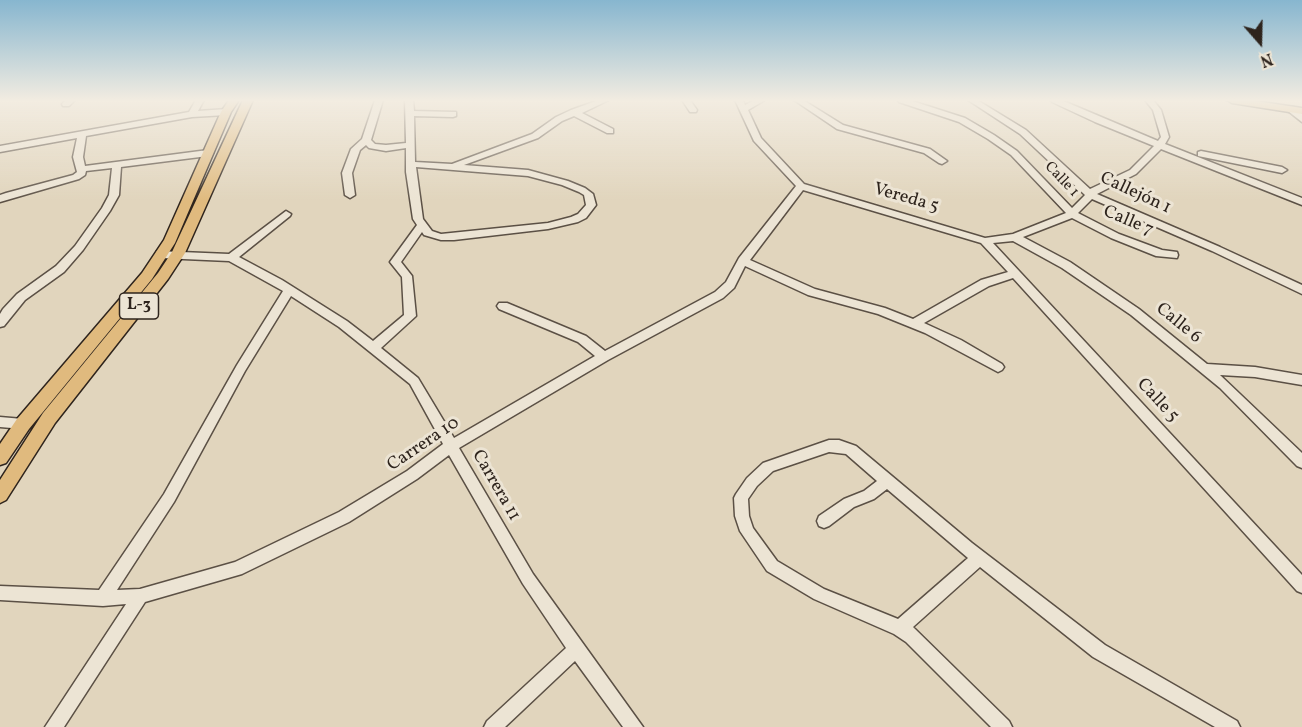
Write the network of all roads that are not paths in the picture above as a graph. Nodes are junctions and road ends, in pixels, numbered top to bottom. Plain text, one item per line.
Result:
1 (82, 134) joint
2 (216, 134) edge
3 (233, 134) edge
4 (368, 134) edge
5 (410, 134) edge
6 (538, 134) edge
7 (755, 134) edge
8 (864, 134) edge
9 (987, 134) edge
10 (1025, 134) edge
11 (1137, 134) edge
12 (1163, 134) edge
13 (366, 140) junction
14 (1159, 143) junction
15 (410, 145) junction
16 (0, 149) edge
17 (1173, 149) junction
18 (208, 153) junction
19 (942, 161) dead end
20 (411, 164) junction
21 (117, 165) junction
22 (453, 166) junction
23 (82, 169) junction
24 (1282, 170) dead end
25 (801, 186) junction
26 (1093, 192) junction
27 (350, 195) dead end
28 (0, 199) edge
29 (1302, 202) edge
30 (286, 214) dead end
31 (1072, 214) junction
32 (421, 226) junction
33 (1014, 237) junction
34 (985, 241) junction
35 (161, 254) junction
36 (178, 254) junction
37 (1173, 255) dead end
38 (231, 258) junction
39 (743, 261) junction
40 (1015, 274) junction
41 (289, 290) junction
42 (1302, 290) edge
43 (503, 306) dead end
44 (0, 323) edge
45 (914, 324) junction
46 (373, 348) junction
47 (604, 357) junction
48 (998, 367) dead end
49 (1205, 369) junction
50 (1302, 380) edge
51 (0, 422) edge
52 (23, 424) junction
53 (451, 446) junction
54 (0, 458) edge
55 (1302, 462) edge
56 (886, 482) junction
57 (0, 495) edge
58 (824, 521) dead end
59 (980, 558) junction
60 (1302, 586) edge
61 (0, 593) edge
62 (140, 596) junction
63 (103, 598) junction
64 (900, 628) junction
65 (576, 649) junction
66 (54, 727) edge
67 (493, 727) edge
68 (634, 727) edge
69 (1003, 727) edge
70 (1231, 727) edge

1 - 16 street
1 - 23 street
2 - 18 main road, L-3
3 - 36 main road, L-3
4 - 13 street
5 - 15 street
6 - 22 street
7 - 25 street
8 - 19 street
9 - 31 street, Calle 1
10 - 26 street, Callejón 1
11 - 14 street
12 - 14 street
13 - 15 street
13 - 27 street
14 - 17 street
14 - 26 street, Vereda 5
15 - 20 street
17 - 24 street
17 - 29 street
18 - 21 street
18 - 35 main road, L-3
20 - 22 street
20 - 32 street
21 - 23 street
21 - 44 street
22 - 32 street
23 - 28 street
25 - 34 street, Vereda 5
25 - 39 street, Carrera 10
26 - 31 street, Vereda 5
26 - 42 street, Callejón 1
30 - 38 street
31 - 33 street, Vereda 5
31 - 37 street, Calle 7
32 - 46 street
33 - 34 street, Vereda 5
33 - 49 street, Calle 6
34 - 40 street, Calle 5
35 - 36 street, Carrera 11
35 - 52 main road, L-3
36 - 38 street, Carrera 11
36 - 57 main road, L-3
38 - 41 street, Carrera 11
39 - 45 street
39 - 47 street, Carrera 10
40 - 45 street
40 - 60 street, Calle 5
41 - 46 street, Carrera 11
41 - 63 street
43 - 47 street
45 - 48 street
46 - 53 street, Carrera 11
47 - 53 street, Carrera 10
49 - 50 street
49 - 55 street, Calle 6
51 - 52 street
52 - 54 main road, L-3
53 - 62 street, Carrera 10
53 - 65 street, Carrera 11
56 - 58 street
56 - 59 street
56 - 64 street
59 - 64 street
59 - 70 street
61 - 63 street, Carrera 10
62 - 63 street, Carrera 10
62 - 66 street
64 - 69 street
65 - 67 street
65 - 68 street, Carrera 11

